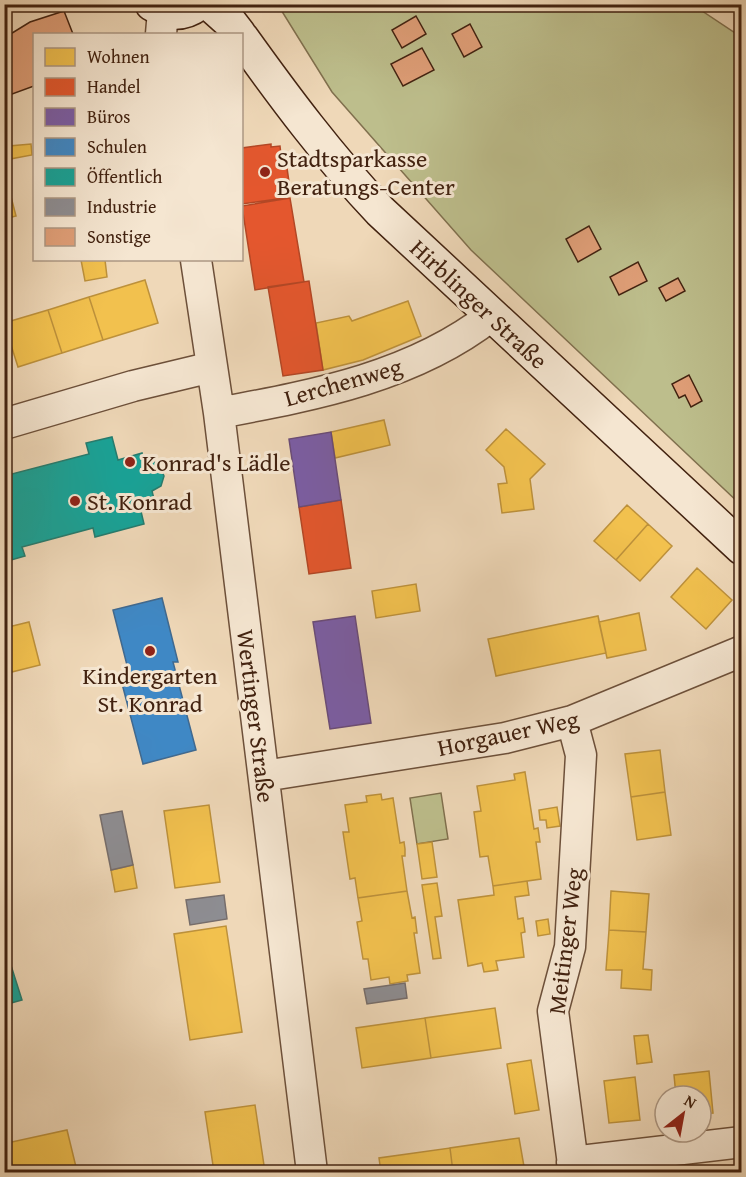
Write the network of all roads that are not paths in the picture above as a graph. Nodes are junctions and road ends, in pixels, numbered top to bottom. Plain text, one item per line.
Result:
1 (198, 4) edge
2 (210, 4) edge
3 (159, 17) edge
4 (238, 33) edge
5 (243, 40) edge
6 (196, 261) edge
7 (491, 316) junction
8 (212, 367) junction
9 (219, 413) junction
10 (4, 424) edge
11 (741, 548) edge
12 (741, 651) edge
13 (572, 721) junction
14 (264, 776) junction
15 (741, 1142) edge
16 (573, 1167) edge
17 (312, 1173) edge

1 - 3 street
2 - 4 street, Hirblinger Straße
5 - 7 street, Hirblinger Straße
6 - 8 street, Wertinger Straße
7 - 9 street, Lerchenweg
7 - 11 street, Hirblinger Straße
8 - 9 street, Wertinger Straße
8 - 10 street
9 - 14 street, Wertinger Straße
12 - 13 street, Horgauer Weg
13 - 14 street, Horgauer Weg
13 - 16 street, Meitinger Weg
14 - 17 street, Wertinger Straße
15 - 16 street, Meitinger Weg

